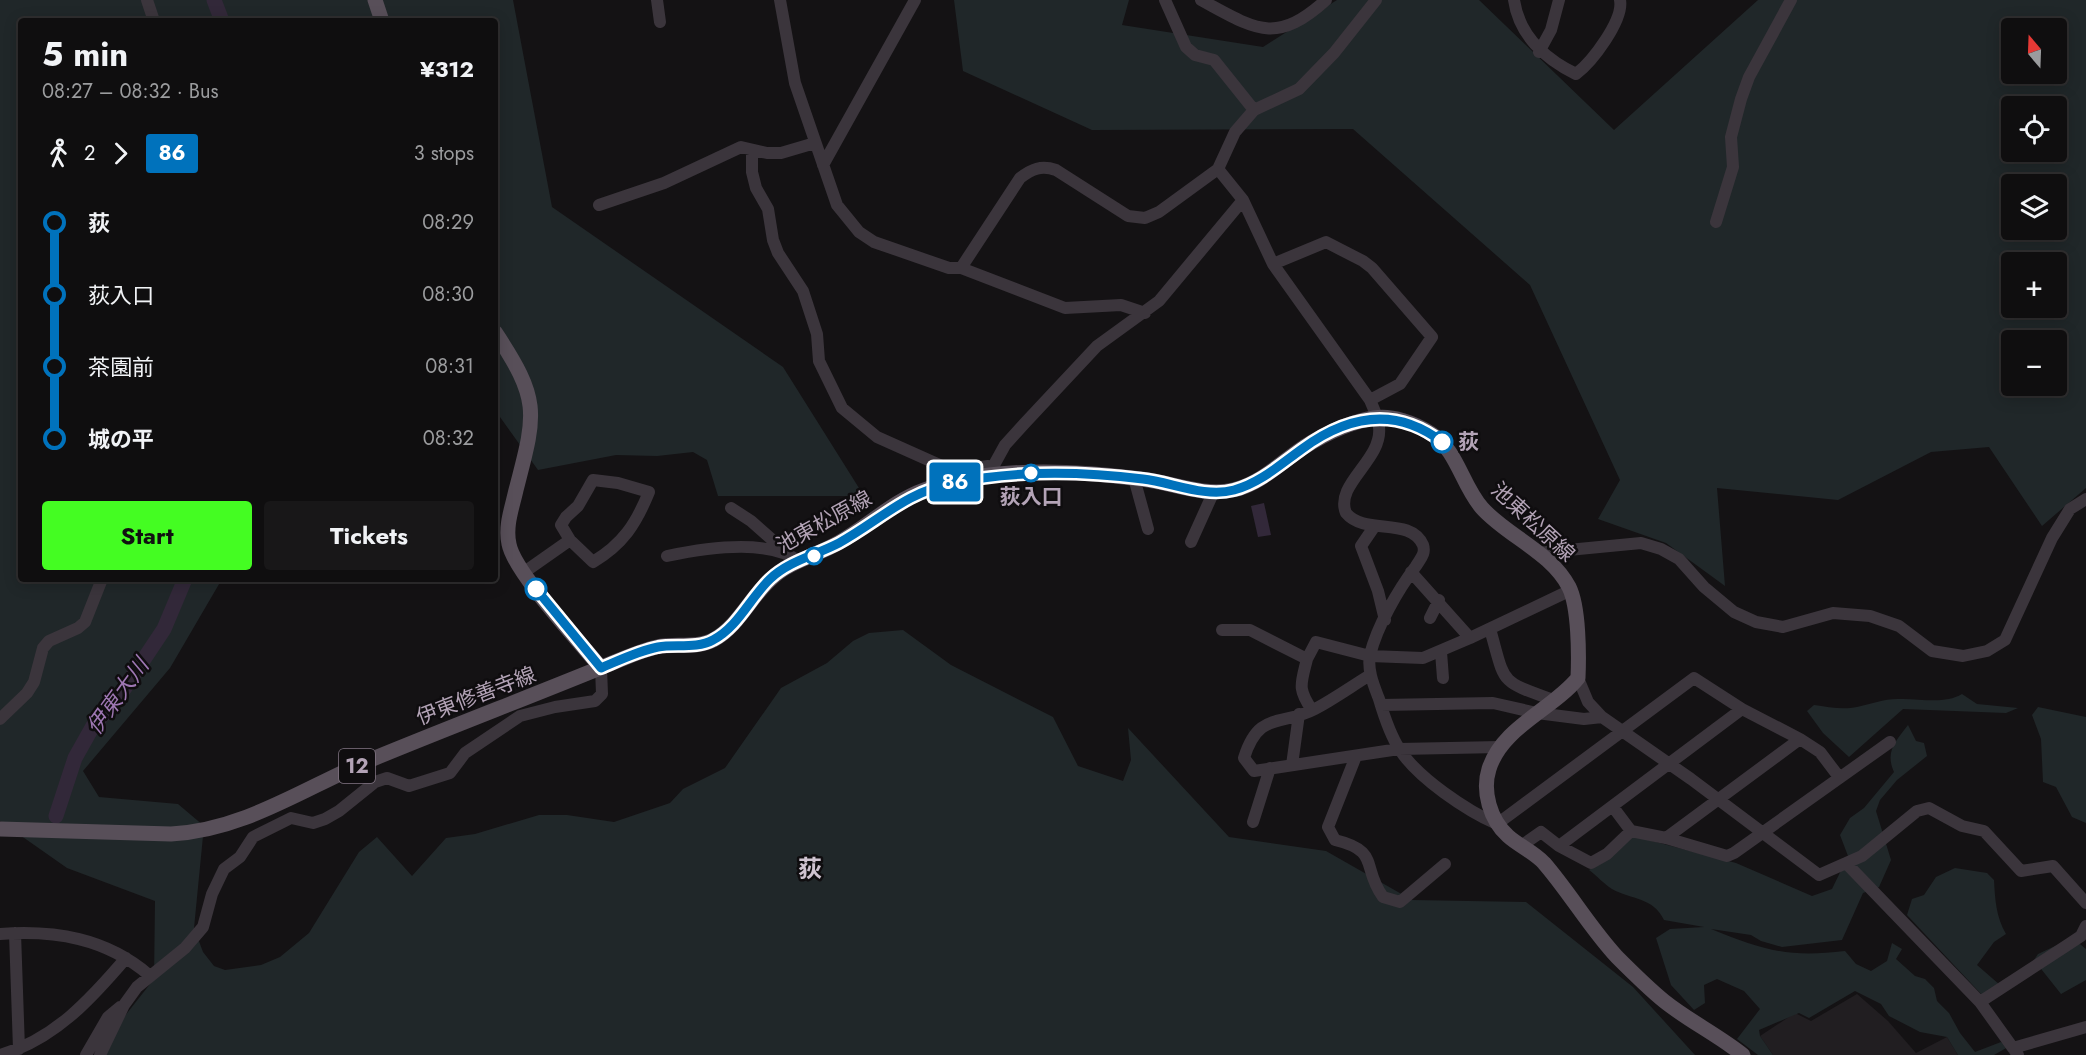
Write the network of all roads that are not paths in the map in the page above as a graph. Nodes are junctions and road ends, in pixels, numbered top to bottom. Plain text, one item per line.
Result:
1 (147, 0) edge
2 (375, 0) edge
3 (657, 0) edge
4 (780, 0) edge
5 (915, 0) edge
6 (1165, 0) edge
7 (1201, 0) edge
8 (1326, 0) edge
9 (1376, 0) edge
10 (1514, 0) edge
11 (1559, 0) edge
12 (1620, 0) edge
13 (1791, 0) edge
14 (153, 18) edge
15 (381, 18) edge
16 (660, 22) dead end
17 (1539, 52) junction
18 (1254, 110) junction
19 (815, 143) junction
20 (752, 150) junction
21 (823, 165) junction
22 (1218, 169) junction
23 (1243, 200) junction
24 (599, 205) dead end
25 (1716, 222) dead end
26 (1273, 264) junction
27 (961, 268) junction
28 (1145, 313) junction
29 (498, 338) edge
30 (1370, 400) junction
31 (1377, 417) junction
32 (995, 475) junction
33 (1134, 478) junction
34 (1214, 491) junction
35 (2086, 499) edge
36 (731, 508) dead end
37 (1374, 526) junction
38 (1148, 529) dead end
39 (570, 540) junction
40 (1191, 542) dead end
41 (1537, 553) junction
42 (667, 556) dead end
43 (793, 557) junction
44 (1411, 572) junction
45 (523, 573) junction
46 (101, 582) edge
47 (1571, 590) junction
48 (1439, 600) junction
49 (1430, 618) dead end
50 (1385, 620) junction
51 (1490, 629) junction
52 (1222, 630) dead end
53 (1470, 638) junction
54 (1441, 652) junction
55 (1370, 656) junction
56 (1307, 659) junction
57 (601, 668) junction
58 (1370, 675) junction
59 (1443, 678) dead end
60 (1578, 678) junction
61 (1553, 700) junction
62 (1381, 705) junction
63 (1743, 709) junction
64 (1312, 710) junction
65 (1537, 713) junction
66 (1299, 714) junction
67 (1602, 717) junction
68 (0, 719) edge
69 (1624, 731) junction
70 (1800, 739) junction
71 (1890, 742) dead end
72 (1500, 747) junction
73 (1399, 749) junction
74 (1356, 756) junction
75 (1670, 764) junction
76 (1292, 765) junction
77 (1270, 768) junction
78 (1839, 777) junction
79 (1716, 800) junction
80 (1613, 807) junction
81 (1253, 822) dead end
82 (1497, 824) junction
83 (0, 829) edge
84 (1631, 831) junction
85 (1764, 832) junction
86 (1666, 838) junction
87 (1521, 846) junction
88 (1559, 846) junction
89 (1846, 863) junction
90 (1445, 864) dead end
91 (2086, 903) edge
92 (15, 933) junction
93 (0, 934) edge
94 (2084, 934) edge
95 (126, 958) junction
96 (150, 975) junction
97 (1980, 1002) junction
98 (124, 1005) junction
99 (2086, 1027) edge
100 (20, 1049) junction
101 (2015, 1051) edge
102 (0, 1054) edge
103 (86, 1055) edge
104 (100, 1055) edge
105 (1743, 1055) edge

1 - 14 street
2 - 15 main road
3 - 16 street
4 - 19 street
5 - 21 street
6 - 18 street
7 - 8 street
9 - 18 street
10 - 17 street
11 - 17 street
12 - 17 street
13 - 25 street
18 - 22 street
19 - 20 street
19 - 21 street
20 - 24 street
20 - 32 street
21 - 27 street
22 - 23 street
22 - 27 street
23 - 26 street
23 - 28 street
26 - 30 street
26 - 30 street
27 - 28 street
28 - 32 street
29 - 45 main road
30 - 31 street
31 - 34 main road, 池東松原線
31 - 37 street
31 - 41 main road, 池東松原線
32 - 33 main road, 池東松原線
32 - 43 main road, 池東松原線
33 - 34 main road, 池東松原線
33 - 38 street
34 - 40 street
35 - 41 street
36 - 43 street
37 - 44 street
37 - 50 street
39 - 39 street
39 - 45 street
41 - 47 main road, 池東松原線
42 - 43 street
43 - 57 main road, 池東松原線
44 - 48 street
44 - 50 street
45 - 57 main road
46 - 68 street
47 - 51 street
47 - 60 main road, 池東松原線
48 - 49 street
48 - 53 street
50 - 55 street
51 - 53 street
51 - 61 street
52 - 56 street
53 - 54 street
54 - 55 street
54 - 59 street
55 - 56 street
55 - 58 street
56 - 64 street
57 - 83 main road, 伊東修善寺線 / 12
57 - 96 street
58 - 62 street
58 - 64 street
60 - 61 main road
60 - 67 street
61 - 65 main road
62 - 65 street
62 - 73 street
63 - 69 street
63 - 70 street
63 - 75 street
64 - 66 street
65 - 67 street
65 - 72 main road
66 - 76 street
66 - 77 street
67 - 69 street
69 - 75 street
69 - 82 street
70 - 78 street
70 - 79 street
71 - 78 street
72 - 73 street
72 - 82 main road
73 - 74 street
73 - 82 street
74 - 76 street
74 - 90 street
75 - 79 street
75 - 80 street
76 - 77 street
77 - 81 street
78 - 85 street
79 - 85 street
79 - 86 street
80 - 84 street
80 - 88 street
82 - 87 main road
84 - 86 street
84 - 88 street
85 - 86 street
85 - 89 street
87 - 88 street
87 - 105 main road
89 - 91 street
89 - 97 street
92 - 93 street
92 - 95 street
92 - 100 street
94 - 97 street
95 - 96 street
95 - 100 street
96 - 98 street
97 - 101 street
98 - 103 street
98 - 104 street
99 - 101 street
100 - 102 street

